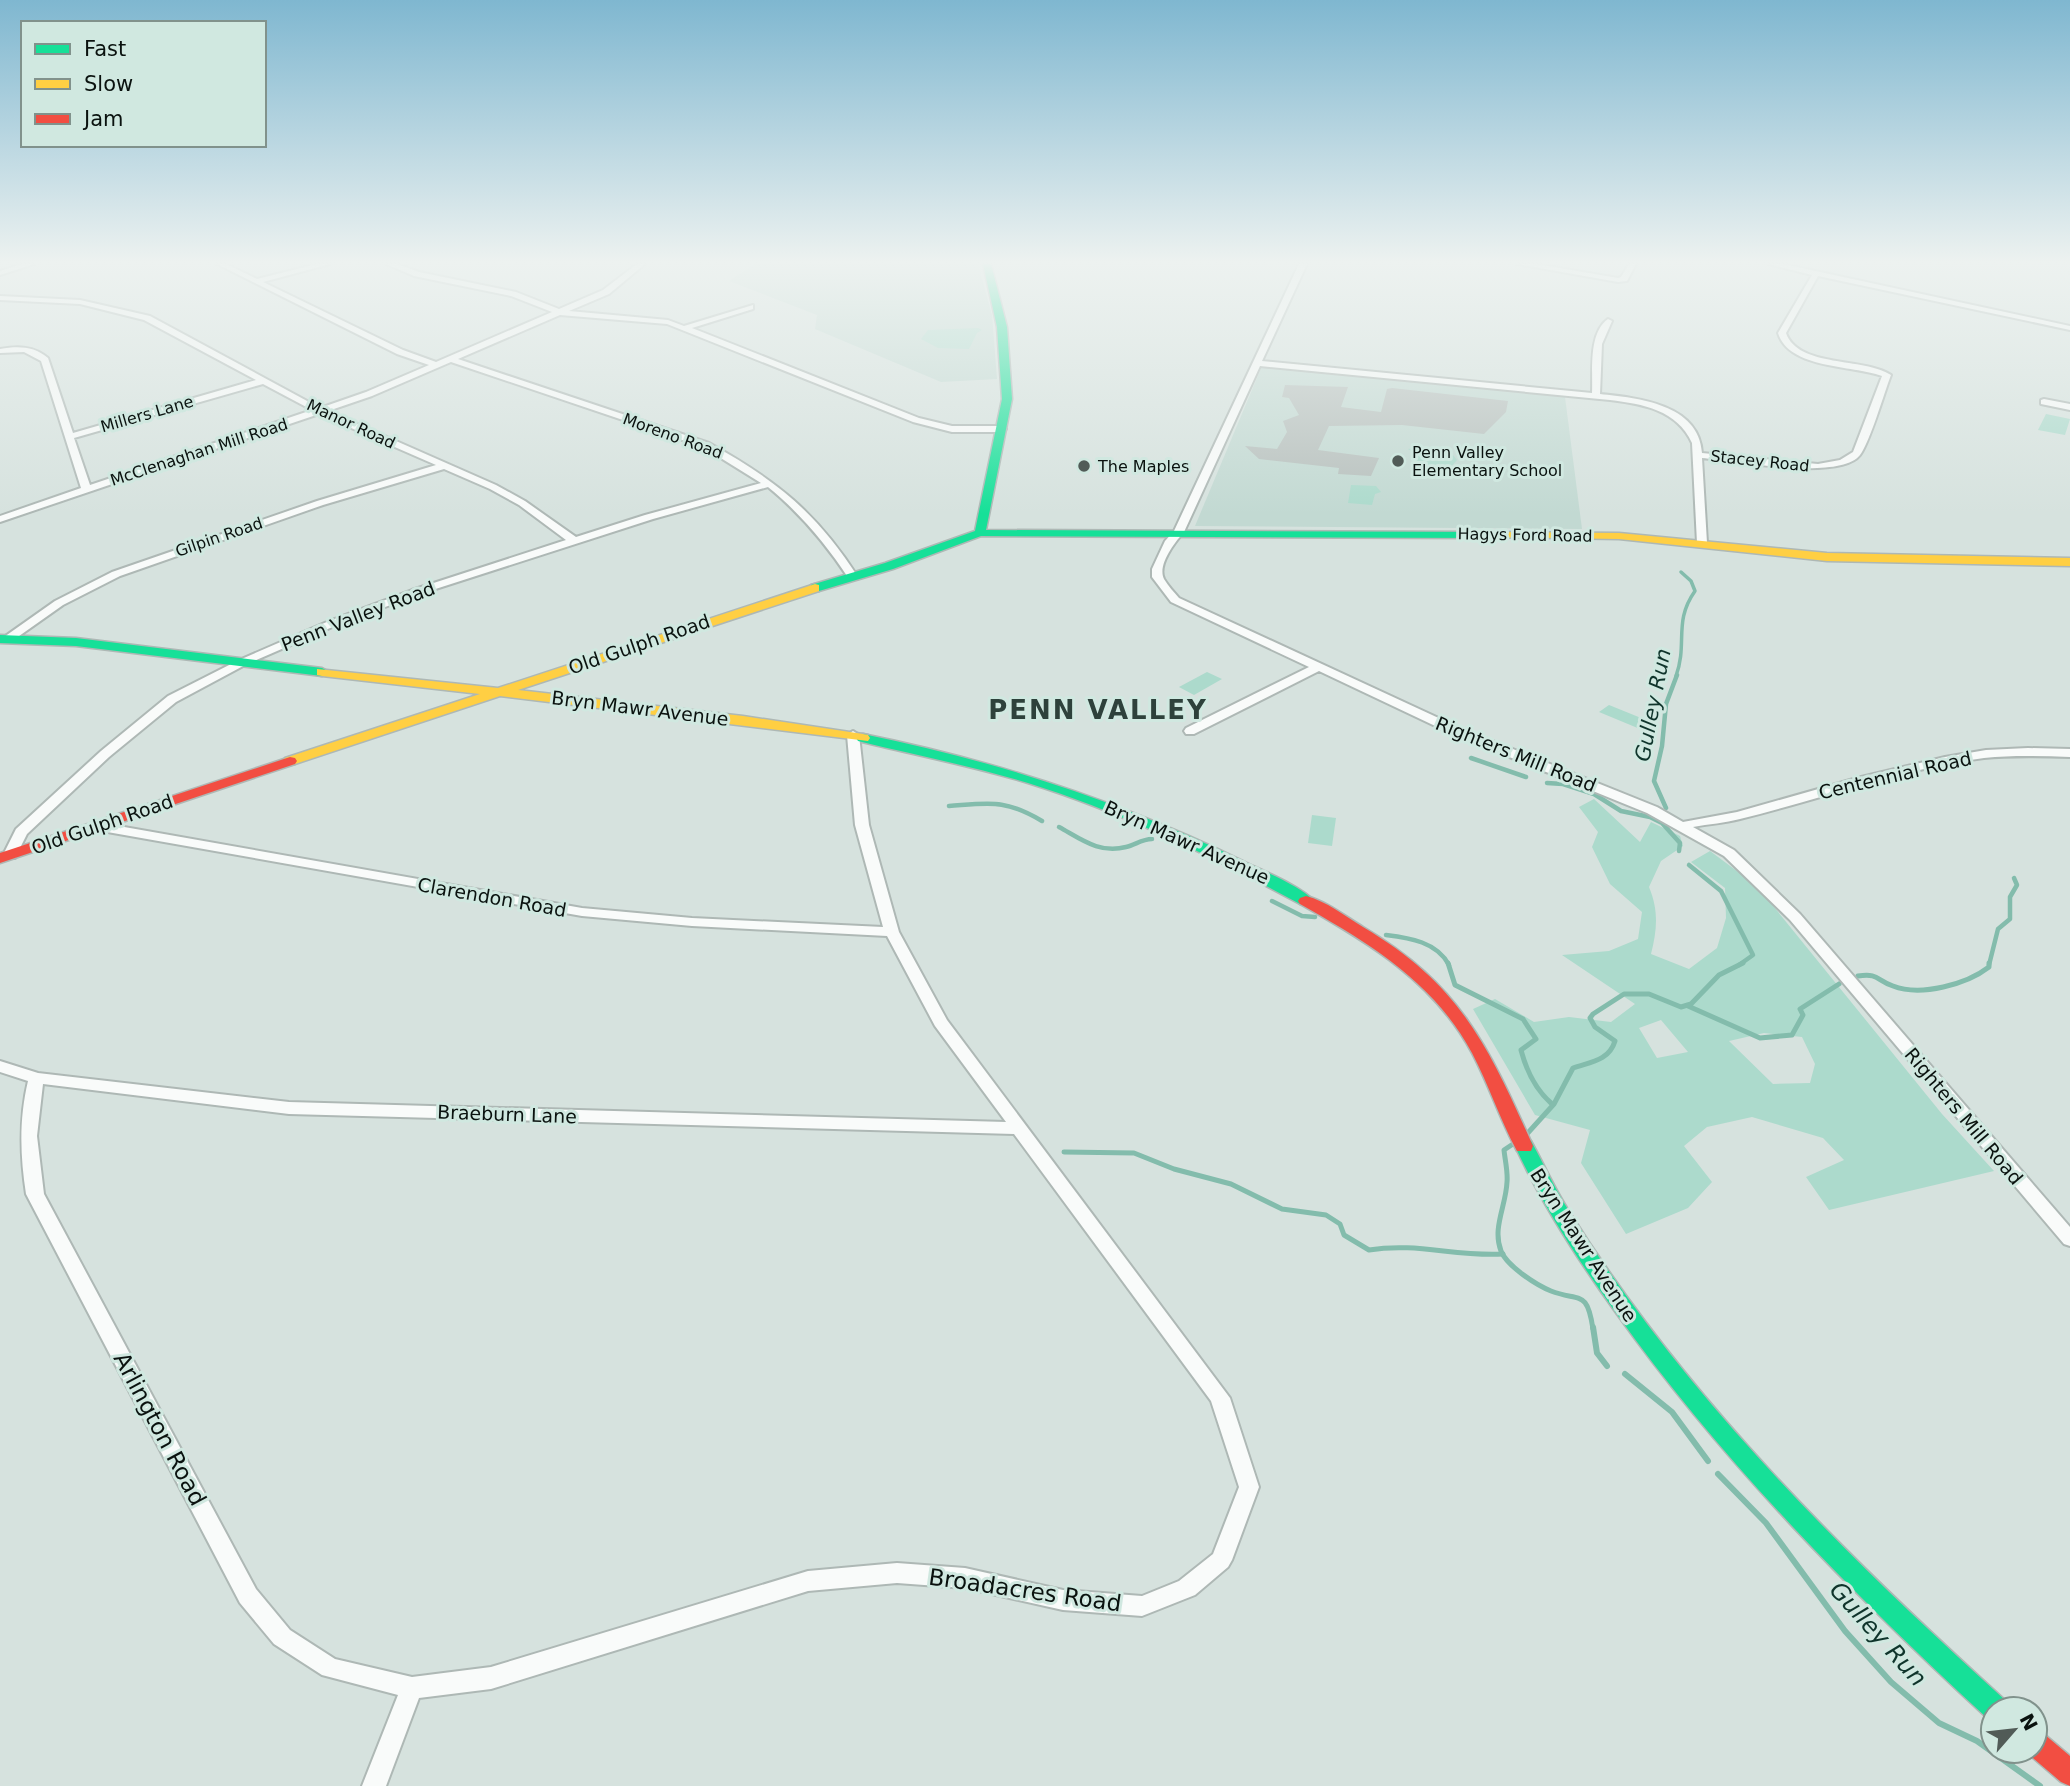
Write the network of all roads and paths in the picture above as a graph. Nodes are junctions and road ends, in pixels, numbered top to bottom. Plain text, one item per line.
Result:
1 (200, 347) edge
2 (391, 347) edge
3 (477, 347) edge
4 (734, 347) edge
5 (1003, 347) edge
6 (1264, 347) edge
7 (1598, 347) edge
8 (1788, 347) edge
9 (0, 351) edge
10 (450, 359) junction
11 (1257, 363) junction
12 (436, 365) junction
13 (263, 382) junction
14 (1596, 396) junction
15 (2045, 402) dead end
16 (2070, 407) edge
17 (320, 411) junction
18 (1001, 429) junction
19 (71, 436) junction
20 (1698, 455) junction
21 (443, 466) junction
22 (767, 484) junction
23 (86, 489) junction
24 (0, 519) edge
25 (1179, 531) junction
26 (980, 533) junction
27 (574, 541) junction
28 (1702, 543) junction
29 (2070, 562) edge
30 (853, 577) junction
31 (4, 639) edge
32 (241, 663) junction
33 (573, 666) junction
34 (1318, 667) junction
35 (497, 691) junction
36 (573, 701) junction
37 (1190, 732) dead end
38 (853, 735) junction
39 (2070, 753) edge
40 (1723, 818) junction
41 (96, 826) junction
42 (1682, 826) junction
43 (1706, 839) junction
44 (5, 857) edge
45 (892, 932) junction
46 (0, 1066) edge
47 (37, 1078) junction
48 (1017, 1128) junction
49 (2070, 1239) edge
50 (412, 1688) junction
51 (1981, 1695) edge
52 (2049, 1755) edge
53 (2070, 1773) edge
54 (374, 1786) edge

1 - 13 street, Manor Road
2 - 12 street
3 - 10 street
4 - 18 street
5 - 18 street
6 - 11 street, Righters Mill Road
7 - 14 street
8 - 20 street, Stacey Road
9 - 19 street
10 - 12 street, McClenaghan Mill Road
10 - 22 street, Moreno Road
11 - 14 street
11 - 25 street, Righters Mill Road
12 - 17 street, McClenaghan Mill Road
13 - 17 street, Manor Road
13 - 19 street, Millers Lane
14 - 20 street
15 - 16 street
17 - 21 street, Manor Road
17 - 23 street, McClenaghan Mill Road
18 - 26 street
19 - 23 street
20 - 28 street
21 - 27 street, Manor Road
21 - 31 street, Gilpin Road
22 - 27 street, Penn Valley Road
22 - 30 street, Moreno Road
23 - 24 street, McClenaghan Mill Road
25 - 26 street, Hagys Ford Road
25 - 28 street, Hagys Ford Road
25 - 34 street, Righters Mill Road
26 - 30 street, Old Gulph Road
27 - 32 street, Penn Valley Road
28 - 29 street, Hagys Ford Road
30 - 33 street, Old Gulph Road
31 - 32 street, Bryn Mawr Avenue
32 - 35 street, Bryn Mawr Avenue
32 - 44 street, Penn Valley Road
33 - 35 street, Old Gulph Road
33 - 36 street
34 - 37 street
34 - 42 street, Righters Mill Road
35 - 36 street, Bryn Mawr Avenue
35 - 41 street, Old Gulph Road
36 - 38 street, Bryn Mawr Avenue
38 - 45 street, Broadacres Road
38 - 51 street, Bryn Mawr Avenue
39 - 40 street, Centennial Road
40 - 42 street, Centennial Road
40 - 43 street
41 - 44 street, Old Gulph Road
41 - 45 street, Clarendon Road
42 - 43 street, Righters Mill Road
43 - 49 street, Righters Mill Road
45 - 48 street, Broadacres Road
46 - 47 street, Braeburn Lane
47 - 48 street, Braeburn Lane
47 - 50 street, Arlington Road
48 - 50 street, Broadacres Road
50 - 54 street
52 - 53 street

